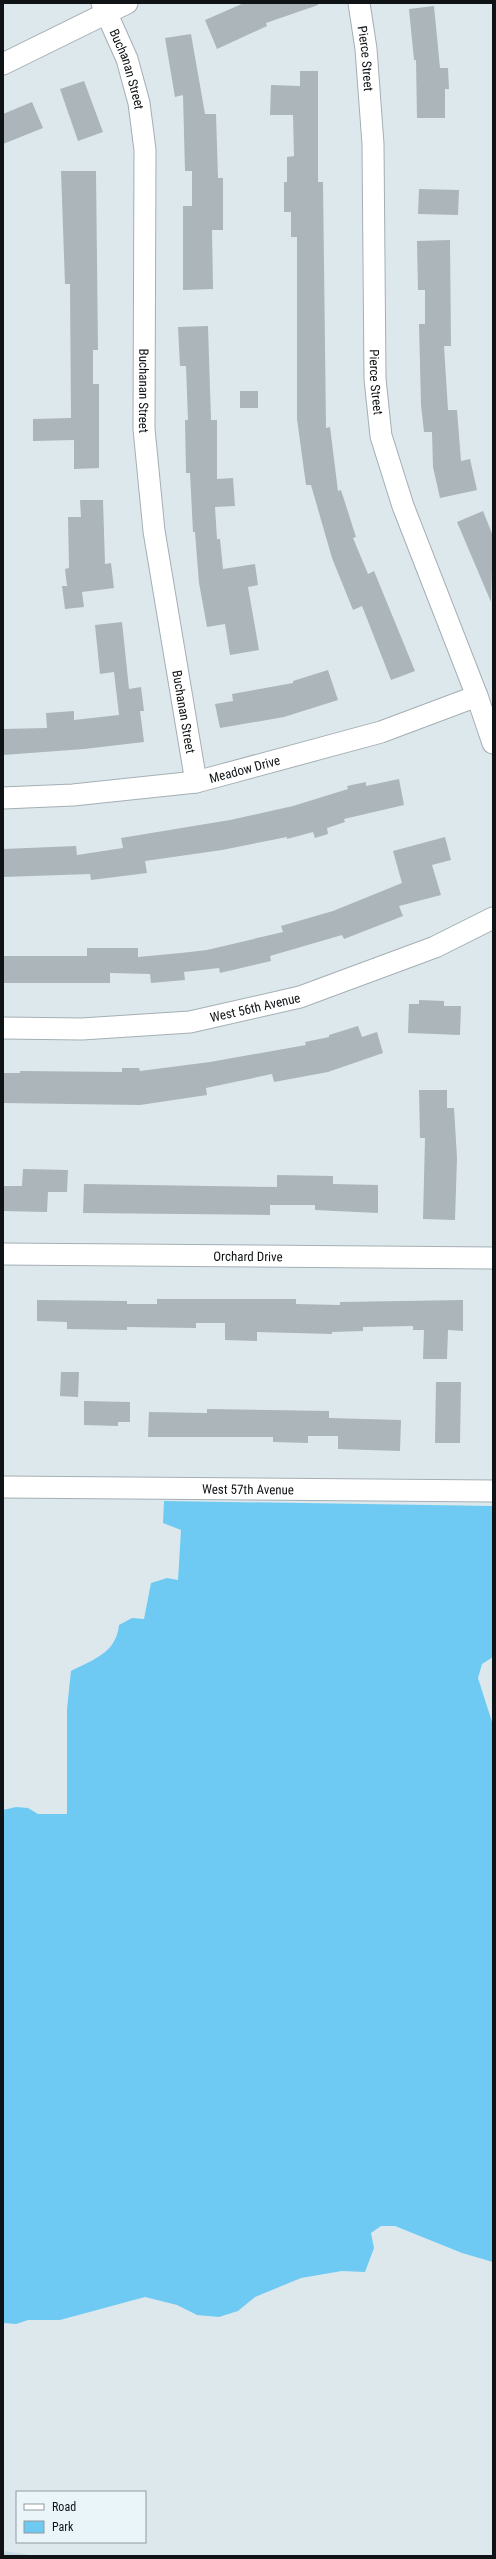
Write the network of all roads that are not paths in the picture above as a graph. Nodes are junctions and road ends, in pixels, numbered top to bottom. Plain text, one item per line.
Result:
1 (127, 3) edge
2 (359, 3) edge
3 (104, 8) edge
4 (3, 64) edge
5 (477, 696) junction
6 (493, 743) edge
7 (196, 782) junction
8 (3, 798) edge
9 (493, 918) edge
10 (3, 1028) edge
11 (3, 1254) edge
12 (493, 1258) edge
13 (3, 1487) edge
14 (493, 1491) edge

1 - 3 street
2 - 5 street, Pierce Street
3 - 4 street
3 - 7 street, Buchanan Street
5 - 6 street, Pierce Street
5 - 7 street, Meadow Drive
7 - 8 street, Meadow Drive
9 - 10 street, West 56th Avenue
11 - 12 street, Orchard Drive
13 - 14 street, West 57th Avenue

